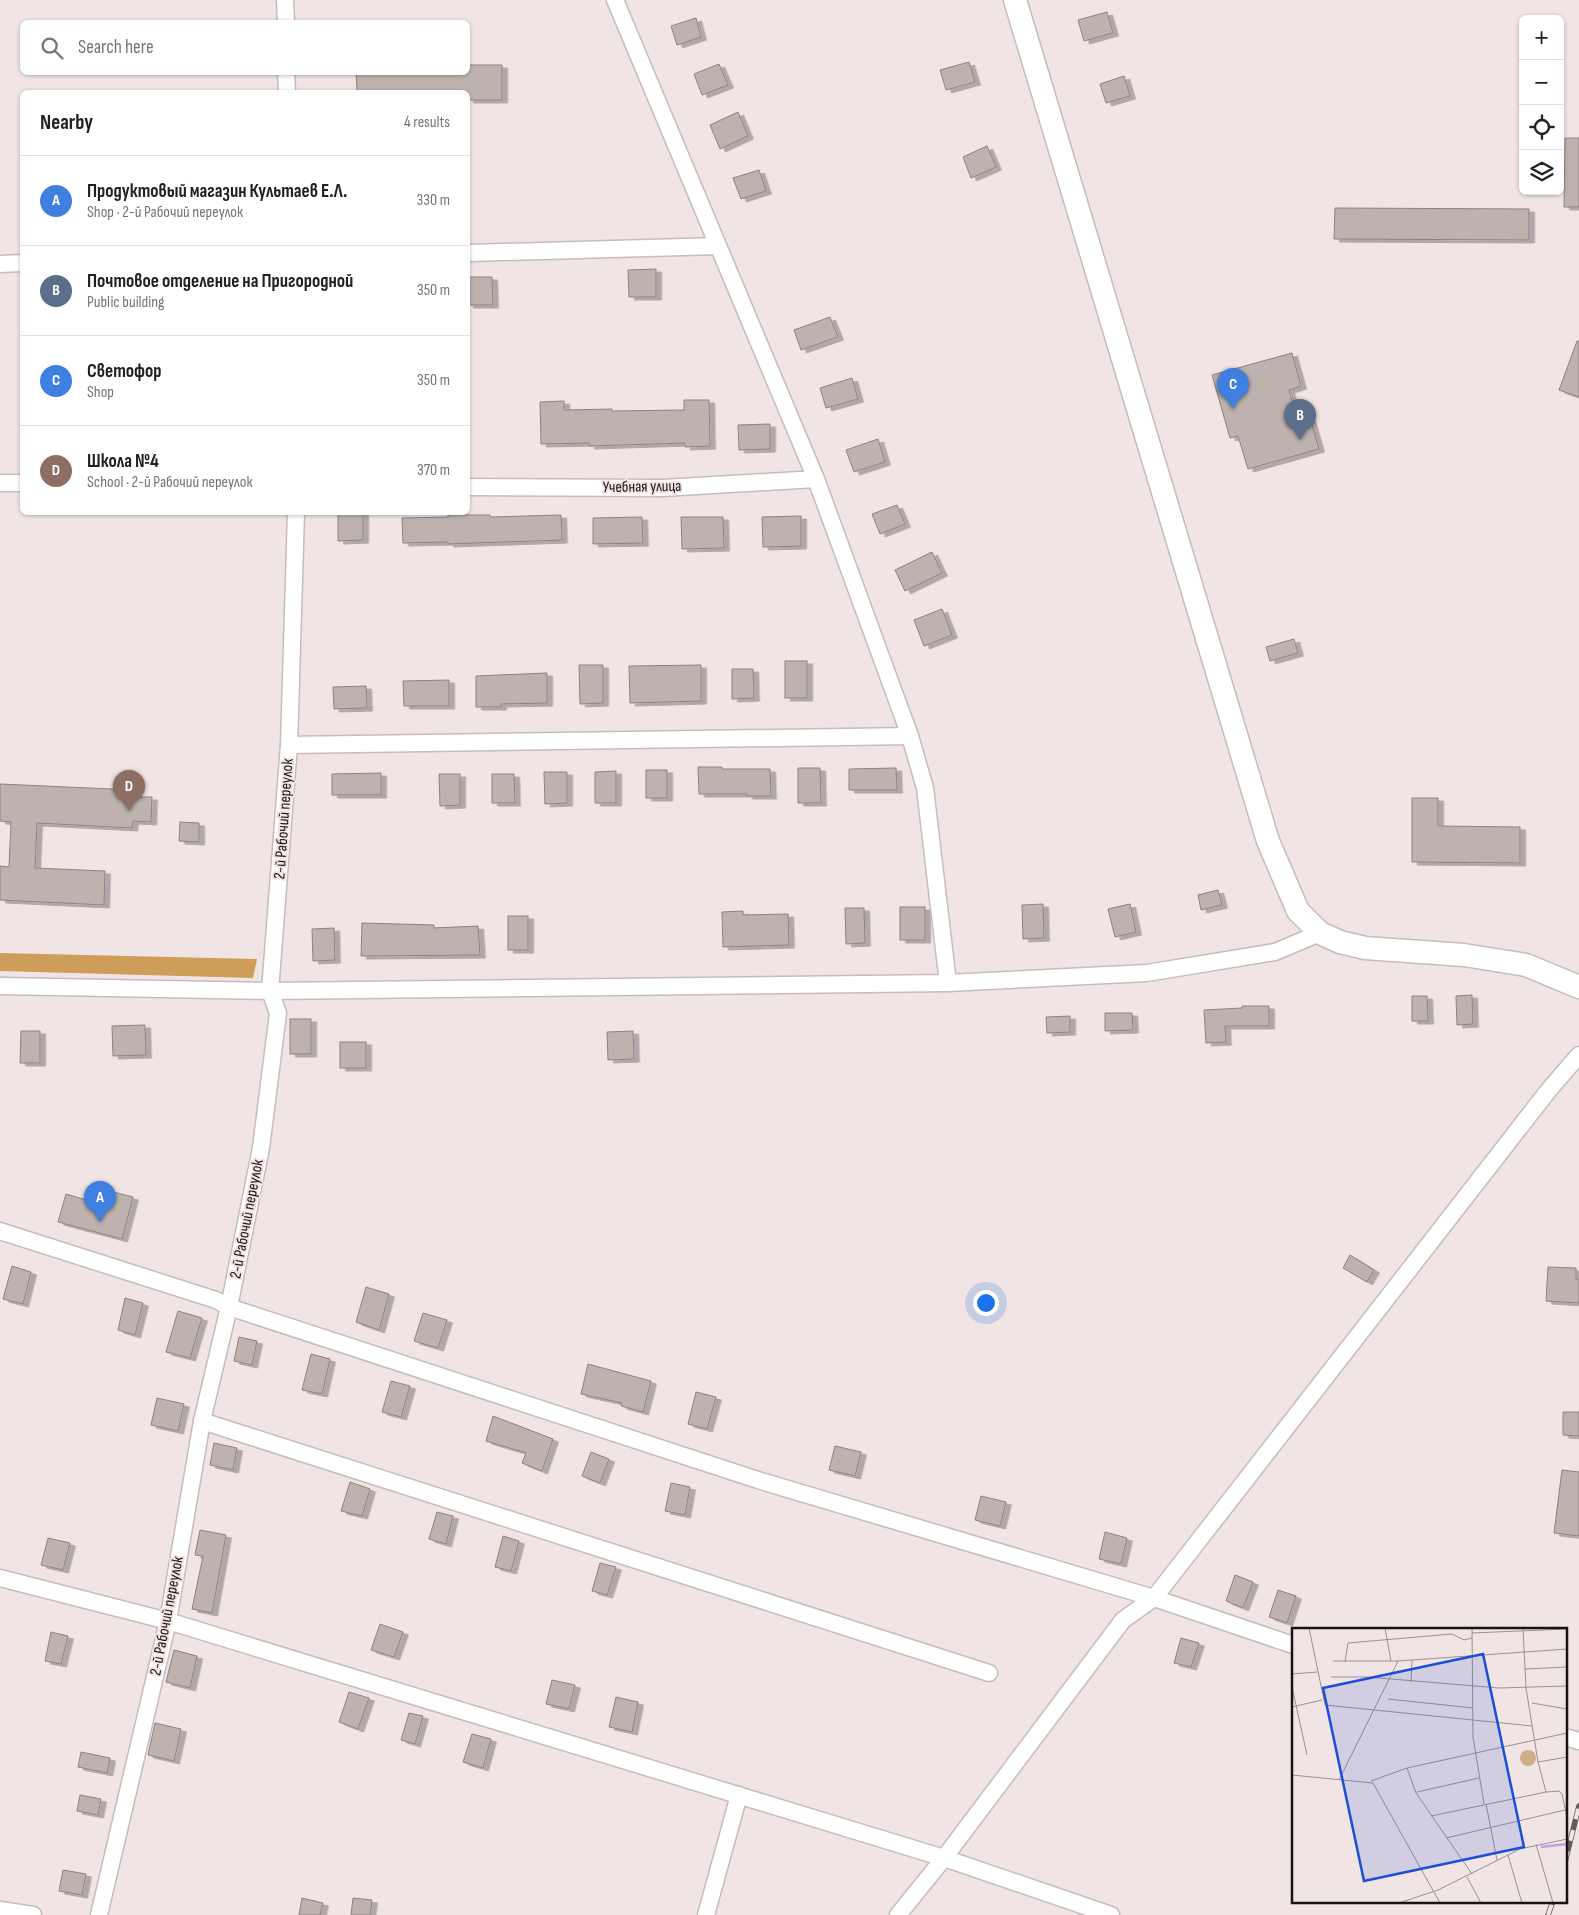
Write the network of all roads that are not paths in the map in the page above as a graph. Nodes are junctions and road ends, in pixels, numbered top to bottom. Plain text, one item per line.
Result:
1 (285, 0) edge
2 (615, 0) edge
3 (1015, 0) edge
4 (286, 20) edge
5 (286, 75) edge
6 (287, 90) edge
7 (718, 246) junction
8 (470, 253) edge
9 (20, 263) edge
10 (0, 264) edge
11 (816, 479) junction
12 (0, 483) edge
13 (20, 484) edge
14 (470, 488) edge
15 (296, 515) edge
16 (910, 736) junction
17 (289, 745) junction
18 (1320, 932) junction
19 (948, 983) junction
20 (0, 986) edge
21 (1579, 987) edge
22 (270, 991) junction
23 (1579, 1055) edge
24 (0, 1232) edge
25 (229, 1306) junction
26 (202, 1421) junction
27 (0, 1578) edge
28 (1154, 1598) junction
29 (168, 1621) junction
30 (1292, 1645) edge
31 (989, 1673) dead end
32 (1566, 1737) edge
33 (1579, 1741) edge
34 (739, 1795) junction
35 (944, 1858) junction
36 (0, 1910) edge
37 (32, 1915) edge
38 (99, 1915) edge
39 (706, 1915) edge
40 (898, 1915) edge
41 (1111, 1915) edge

1 - 4 street
2 - 7 street
3 - 18 street
5 - 6 street
7 - 8 street
7 - 11 street
9 - 10 street
11 - 14 street, Учебная улица
11 - 16 street
12 - 13 street
15 - 17 street, 2-й Рабочий переулок
16 - 17 street
16 - 19 street
17 - 22 street, 2-й Рабочий переулок
18 - 19 street
18 - 21 street
19 - 22 street
20 - 22 street
22 - 25 street, 2-й Рабочий переулок
23 - 28 street
24 - 25 street
25 - 26 street, 2-й Рабочий переулок
25 - 28 street
26 - 29 street, 2-й Рабочий переулок
26 - 31 street
27 - 29 street
28 - 30 street
28 - 35 street
29 - 34 street
29 - 38 street, 2-й Рабочий переулок
32 - 33 street
34 - 35 street
34 - 39 street
35 - 40 street
35 - 41 street
36 - 37 street

